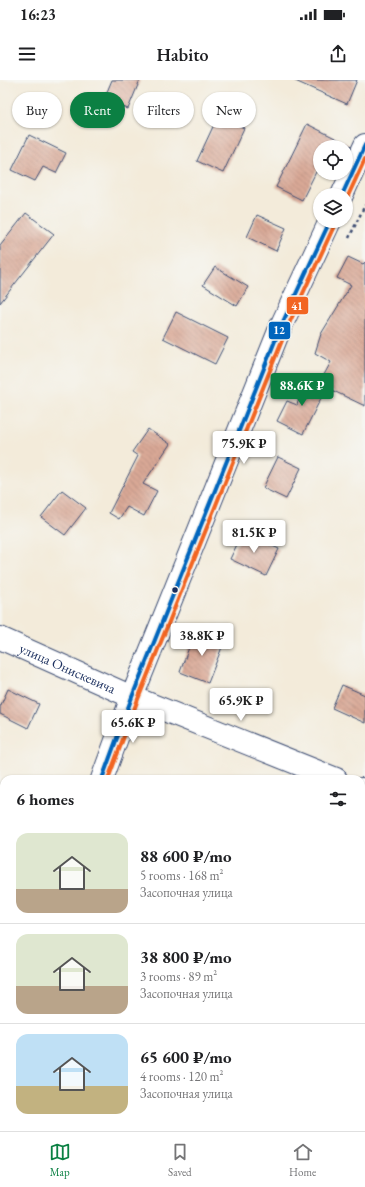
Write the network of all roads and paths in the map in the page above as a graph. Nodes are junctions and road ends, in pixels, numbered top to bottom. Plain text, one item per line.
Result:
1 (365, 146) edge
2 (345, 188) edge
3 (327, 228) edge
4 (0, 638) edge
5 (132, 697) junction
6 (103, 775) edge
7 (326, 775) edge

1 - 2 street
3 - 5 street
4 - 5 street, улица Онискевича
5 - 6 street
5 - 7 street, улица Онискевича

